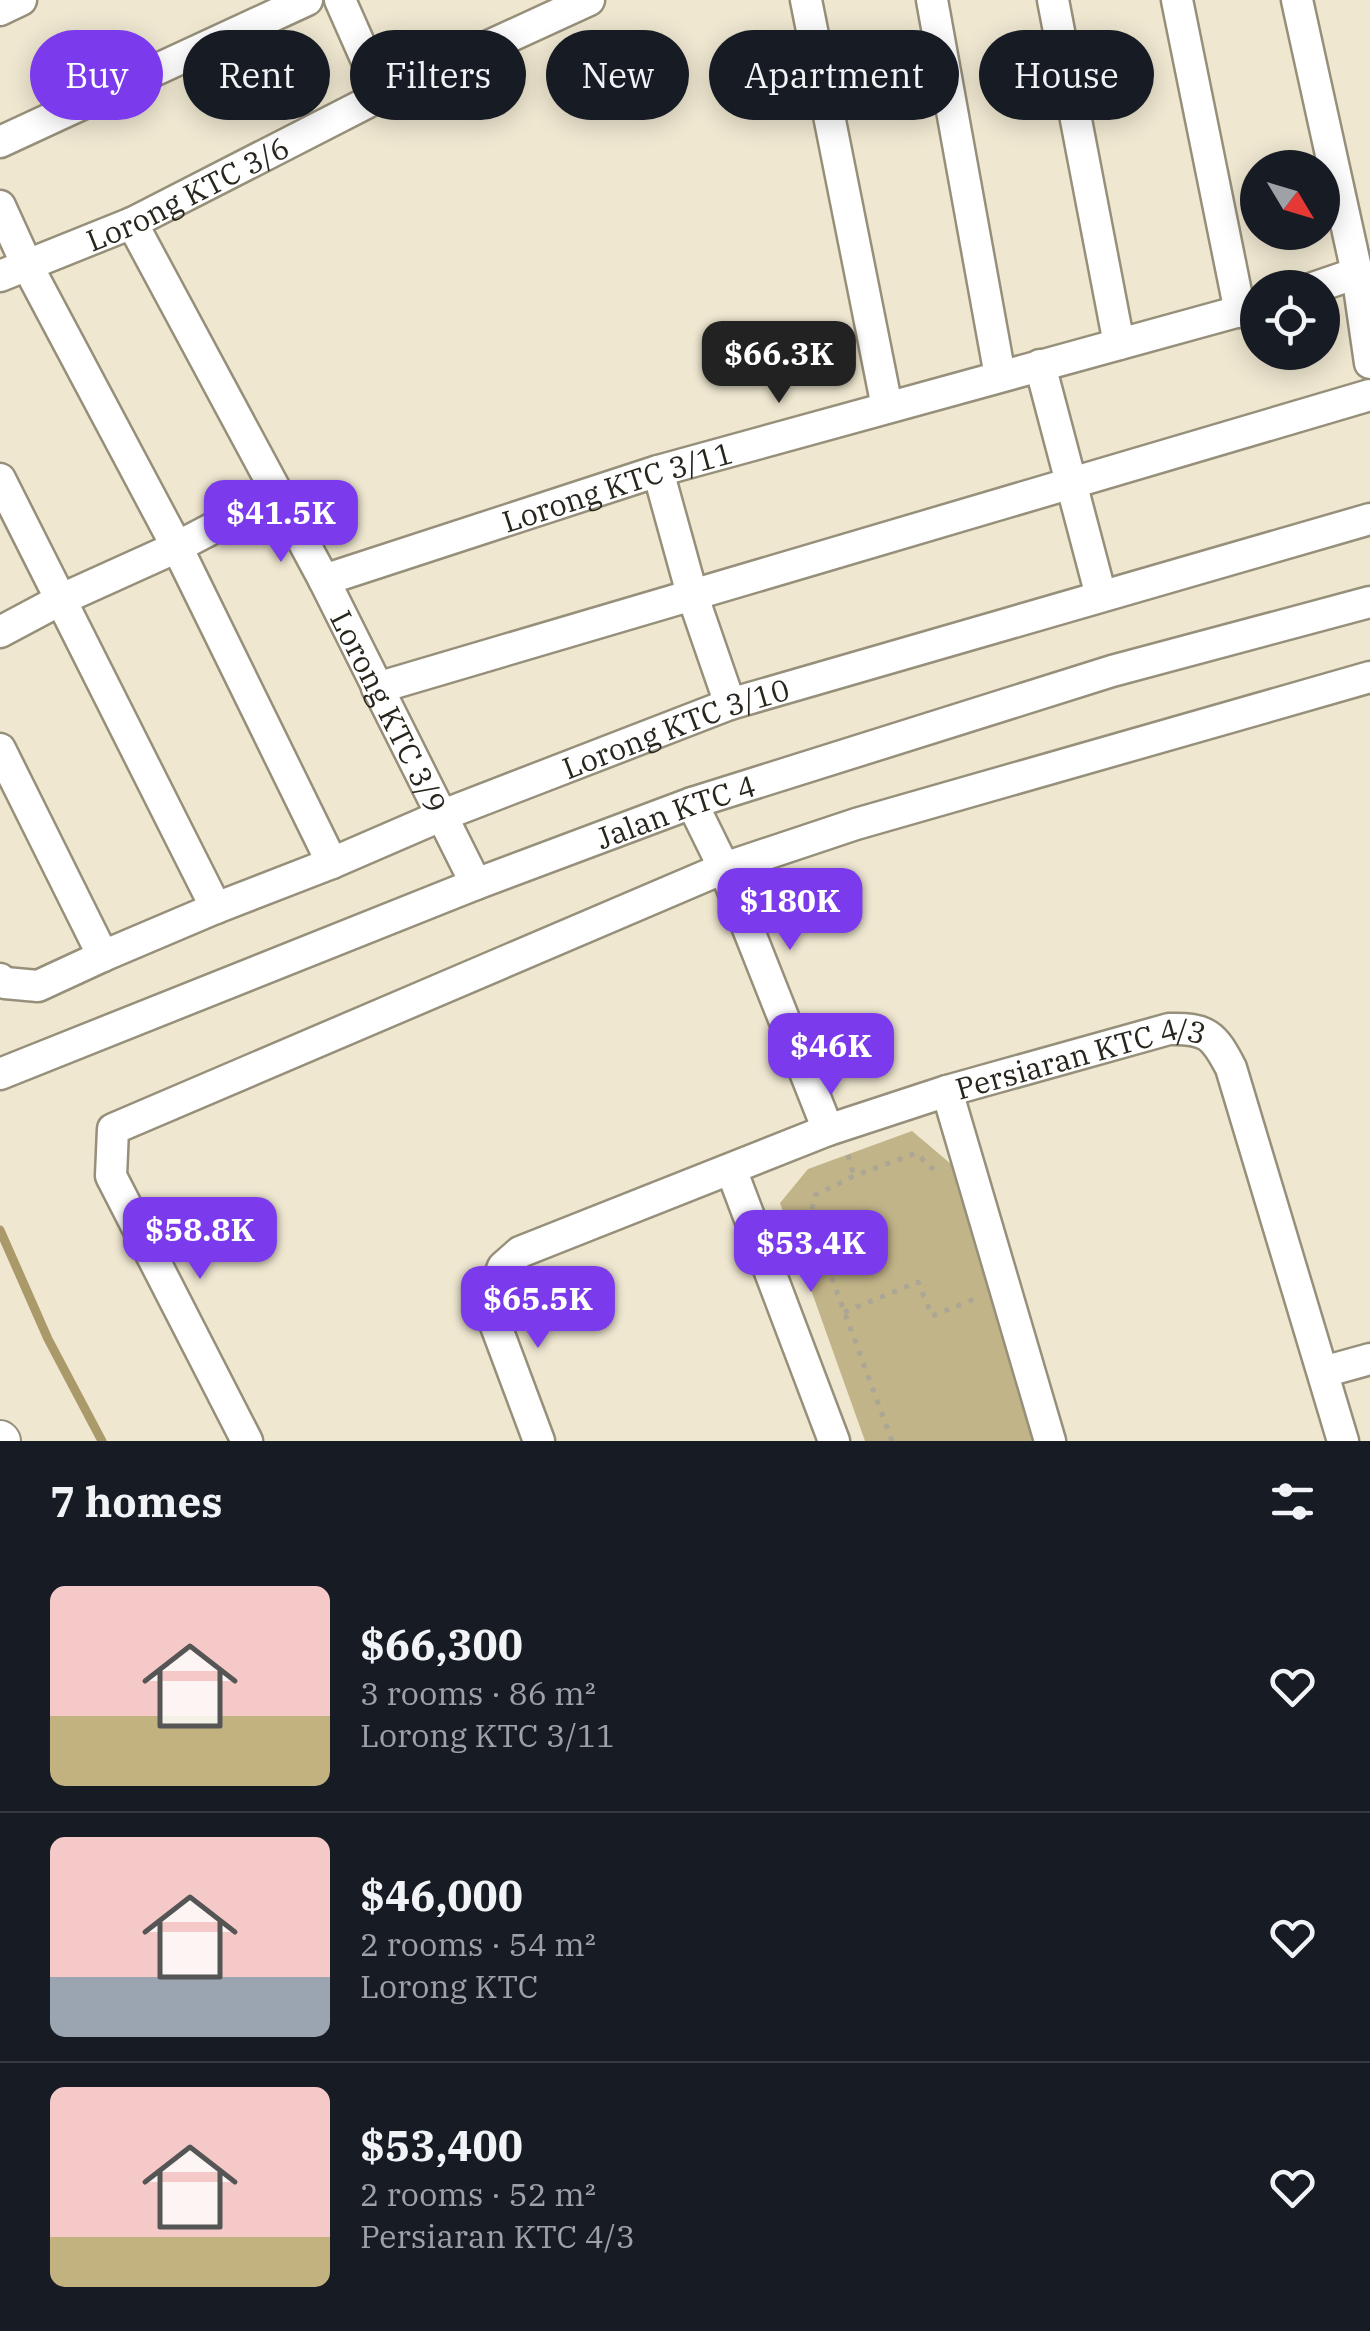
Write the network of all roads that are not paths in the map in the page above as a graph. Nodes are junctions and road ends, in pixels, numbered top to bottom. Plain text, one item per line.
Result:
1 (20, 0) edge
2 (307, 0) edge
3 (340, 0) edge
4 (589, 0) edge
5 (806, 0) edge
6 (932, 0) edge
7 (1053, 0) edge
8 (1178, 0) edge
9 (1298, 0) edge
10 (0, 10) edge
11 (353, 30) edge
12 (524, 30) edge
13 (350, 111) edge
14 (0, 142) edge
15 (0, 206) edge
16 (132, 222) junction
17 (13, 270) edge
18 (1240, 270) edge
19 (1357, 272) junction
20 (1340, 278) edge
21 (1240, 311) edge
22 (1119, 344) junction
23 (1370, 362) edge
24 (1040, 365) junction
25 (1000, 376) junction
26 (1370, 395) edge
27 (887, 407) junction
28 (658, 471) junction
29 (0, 479) edge
30 (1070, 482) junction
31 (276, 495) junction
32 (1370, 518) edge
33 (177, 547) junction
34 (324, 580) junction
35 (692, 594) junction
36 (1101, 596) junction
37 (62, 599) junction
38 (1370, 602) edge
39 (0, 632) edge
40 (1370, 677) edge
41 (377, 688) junction
42 (730, 704) junction
43 (0, 749) edge
44 (692, 803) junction
45 (443, 815) junction
46 (332, 864) junction
47 (724, 868) junction
48 (476, 884) junction
49 (216, 908) junction
50 (103, 956) junction
51 (0, 979) edge
52 (0, 1074) edge
53 (946, 1092) junction
54 (828, 1130) junction
55 (732, 1169) junction
56 (1370, 1359) edge
57 (1324, 1372) junction
58 (247, 1441) edge
59 (540, 1441) edge
60 (834, 1441) edge
61 (1050, 1441) edge
62 (1343, 1441) edge

1 - 10 street
2 - 14 street
3 - 11 street
4 - 12 street, Lorong KTC 3/6
5 - 27 street
6 - 25 street
7 - 22 street
8 - 18 street
9 - 19 street
13 - 16 street, Lorong KTC 3/6
15 - 17 street
16 - 17 street, Lorong KTC 3/6
16 - 31 street, Lorong KTC 3/9
17 - 33 street
19 - 20 street
19 - 23 street
21 - 22 street, Lorong KTC 3/11
22 - 24 street, Lorong KTC 3/11
24 - 25 street, Lorong KTC 3/11
24 - 30 street
25 - 27 street, Lorong KTC 3/11
26 - 30 street
27 - 28 street, Lorong KTC 3/11
28 - 34 street, Lorong KTC 3/11
28 - 35 street
29 - 37 street
30 - 35 street
30 - 36 street
31 - 33 street
31 - 34 street, Lorong KTC 3/9
32 - 36 street, Lorong KTC 3/10
33 - 37 street
33 - 46 street
34 - 41 street, Lorong KTC 3/9
35 - 41 street
35 - 42 street
36 - 42 street, Lorong KTC 3/10
37 - 39 street
37 - 49 street
38 - 44 street, Jalan KTC 4
40 - 47 street
41 - 45 street, Lorong KTC 3/9
42 - 45 street, Lorong KTC 3/10
43 - 50 street
44 - 47 street
44 - 48 street, Jalan KTC 4
45 - 46 street, Lorong KTC 3/10
45 - 48 street, Lorong KTC 3/9
46 - 49 street, Lorong KTC 3/10
47 - 54 street
47 - 58 street
48 - 52 street, Jalan KTC 4
49 - 50 street, Lorong KTC 3/10
50 - 51 street, Lorong KTC 3/10
53 - 54 street, Persiaran KTC 4/3
53 - 57 street, Persiaran KTC 4/3
53 - 61 street
54 - 55 street, Persiaran KTC 4/3
55 - 59 street, Persiaran KTC 4/3
55 - 60 street
56 - 57 street
57 - 62 street, Persiaran KTC 4/3

